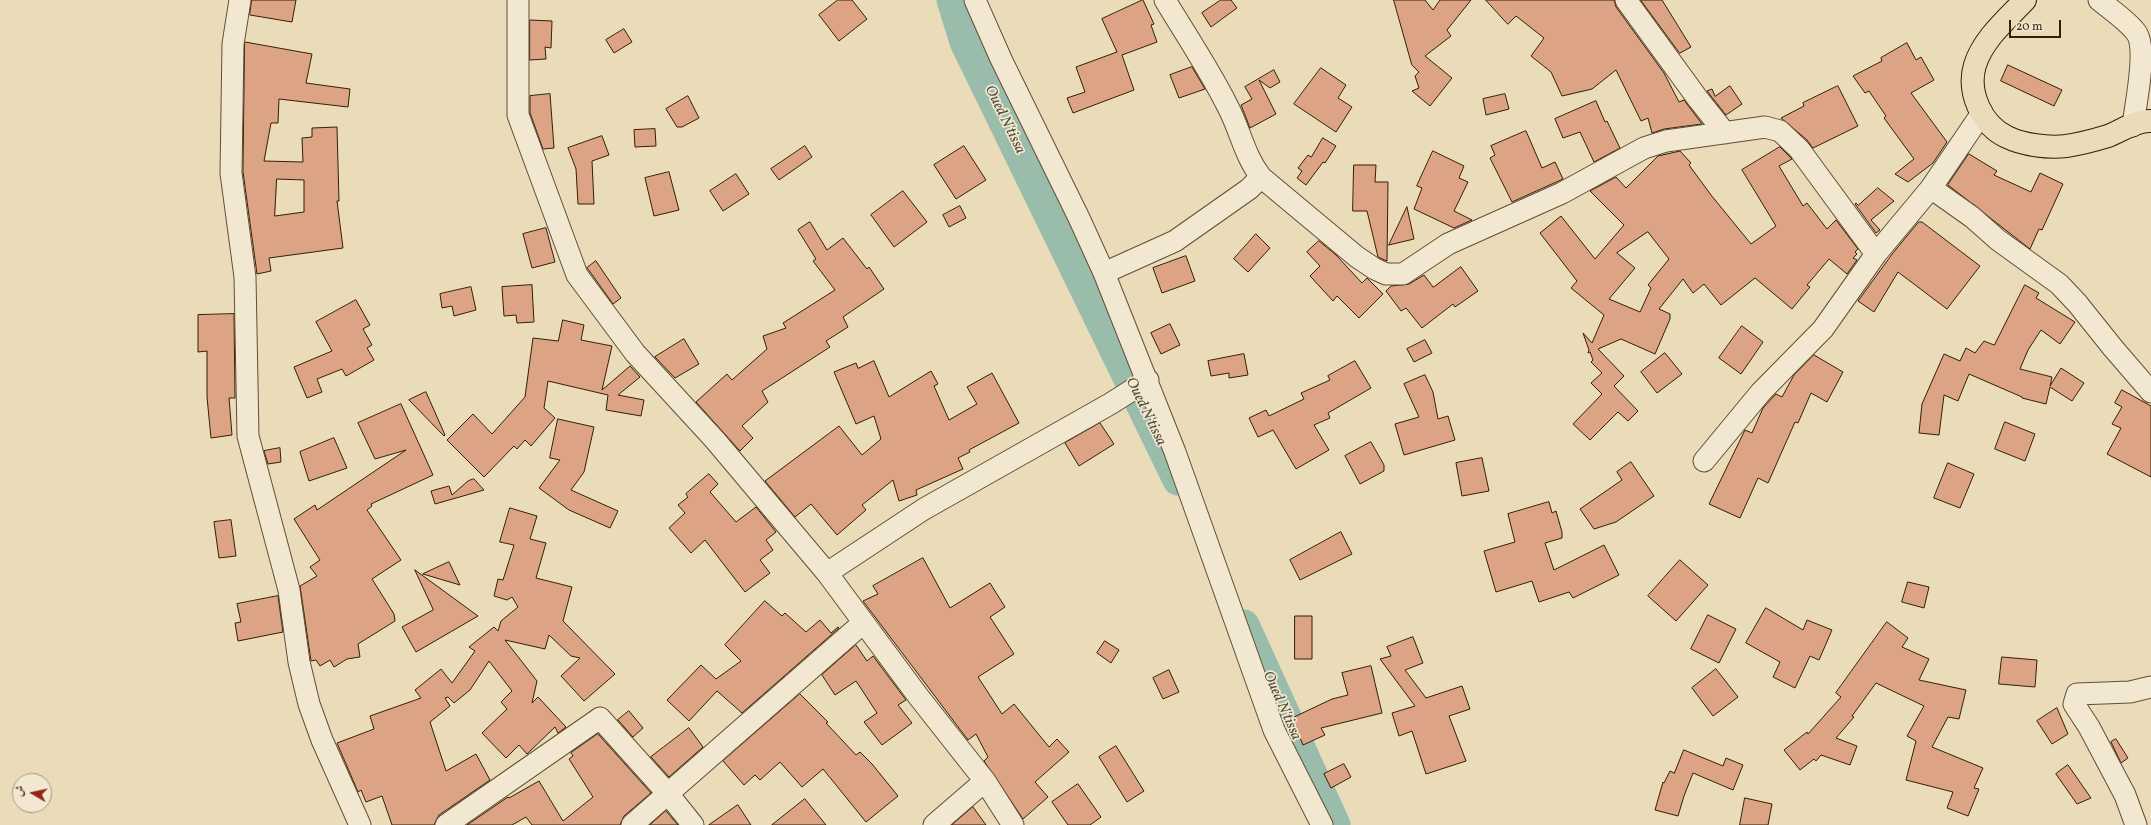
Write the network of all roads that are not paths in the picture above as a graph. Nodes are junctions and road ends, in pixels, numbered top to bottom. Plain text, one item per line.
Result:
1 (240, 0) edge
2 (518, 0) edge
3 (976, 0) edge
4 (1165, 0) edge
5 (1626, 0) edge
6 (2025, 0) edge
7 (2099, 0) edge
8 (1982, 113) junction
9 (2142, 123) edge
10 (1725, 133) junction
11 (1261, 177) junction
12 (1931, 188) junction
13 (1876, 254) junction
14 (1104, 273) junction
15 (1148, 380) junction
16 (2151, 392) edge
17 (1704, 461) dead end
18 (827, 573) junction
19 (863, 623) junction
20 (2151, 687) edge
21 (985, 781) junction
22 (669, 795) junction
23 (360, 825) edge
24 (446, 825) edge
25 (632, 825) edge
26 (693, 825) edge
27 (934, 825) edge
28 (1013, 825) edge
29 (1322, 825) edge
30 (2136, 825) edge

1 - 23 street
2 - 18 street
3 - 14 street
4 - 11 street
5 - 10 street
6 - 8 main road
7 - 9 street
8 - 9 main road
8 - 12 street
10 - 11 street
10 - 13 street
11 - 14 street
12 - 13 street
12 - 16 street
13 - 17 street
14 - 15 street
15 - 18 street
15 - 29 street
18 - 19 street
19 - 21 street
19 - 22 street
20 - 30 street
21 - 27 street
21 - 28 street
22 - 24 street
22 - 25 street
22 - 26 street

